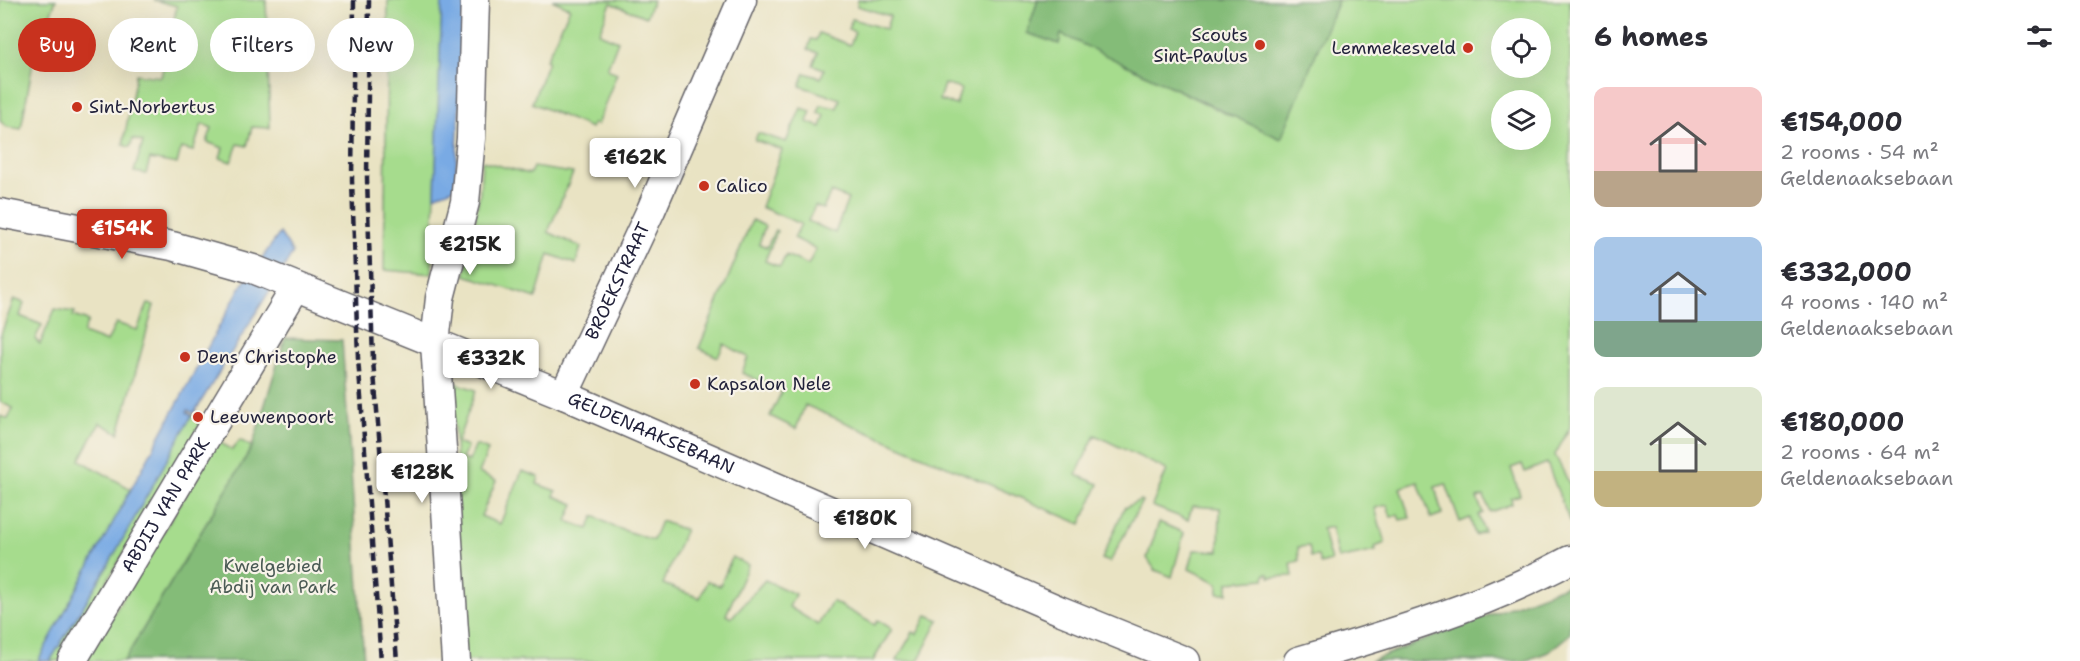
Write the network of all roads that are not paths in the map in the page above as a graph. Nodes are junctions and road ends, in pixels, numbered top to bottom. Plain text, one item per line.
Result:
1 (475, 0) edge
2 (742, 0) edge
3 (0, 213) edge
4 (276, 278) junction
5 (435, 343) junction
6 (564, 395) junction
7 (1570, 560) edge
8 (72, 661) edge
9 (456, 661) edge
10 (1185, 661) edge
11 (1298, 661) edge

1 - 5 street
2 - 6 street, BROEKSTRAAT
3 - 4 street, GELDENAAKSEBAAN
4 - 5 street, GELDENAAKSEBAAN
4 - 8 street, ABDIJ VAN PARK
5 - 6 street, GELDENAAKSEBAAN
5 - 9 street
6 - 10 street, GELDENAAKSEBAAN
7 - 11 street

